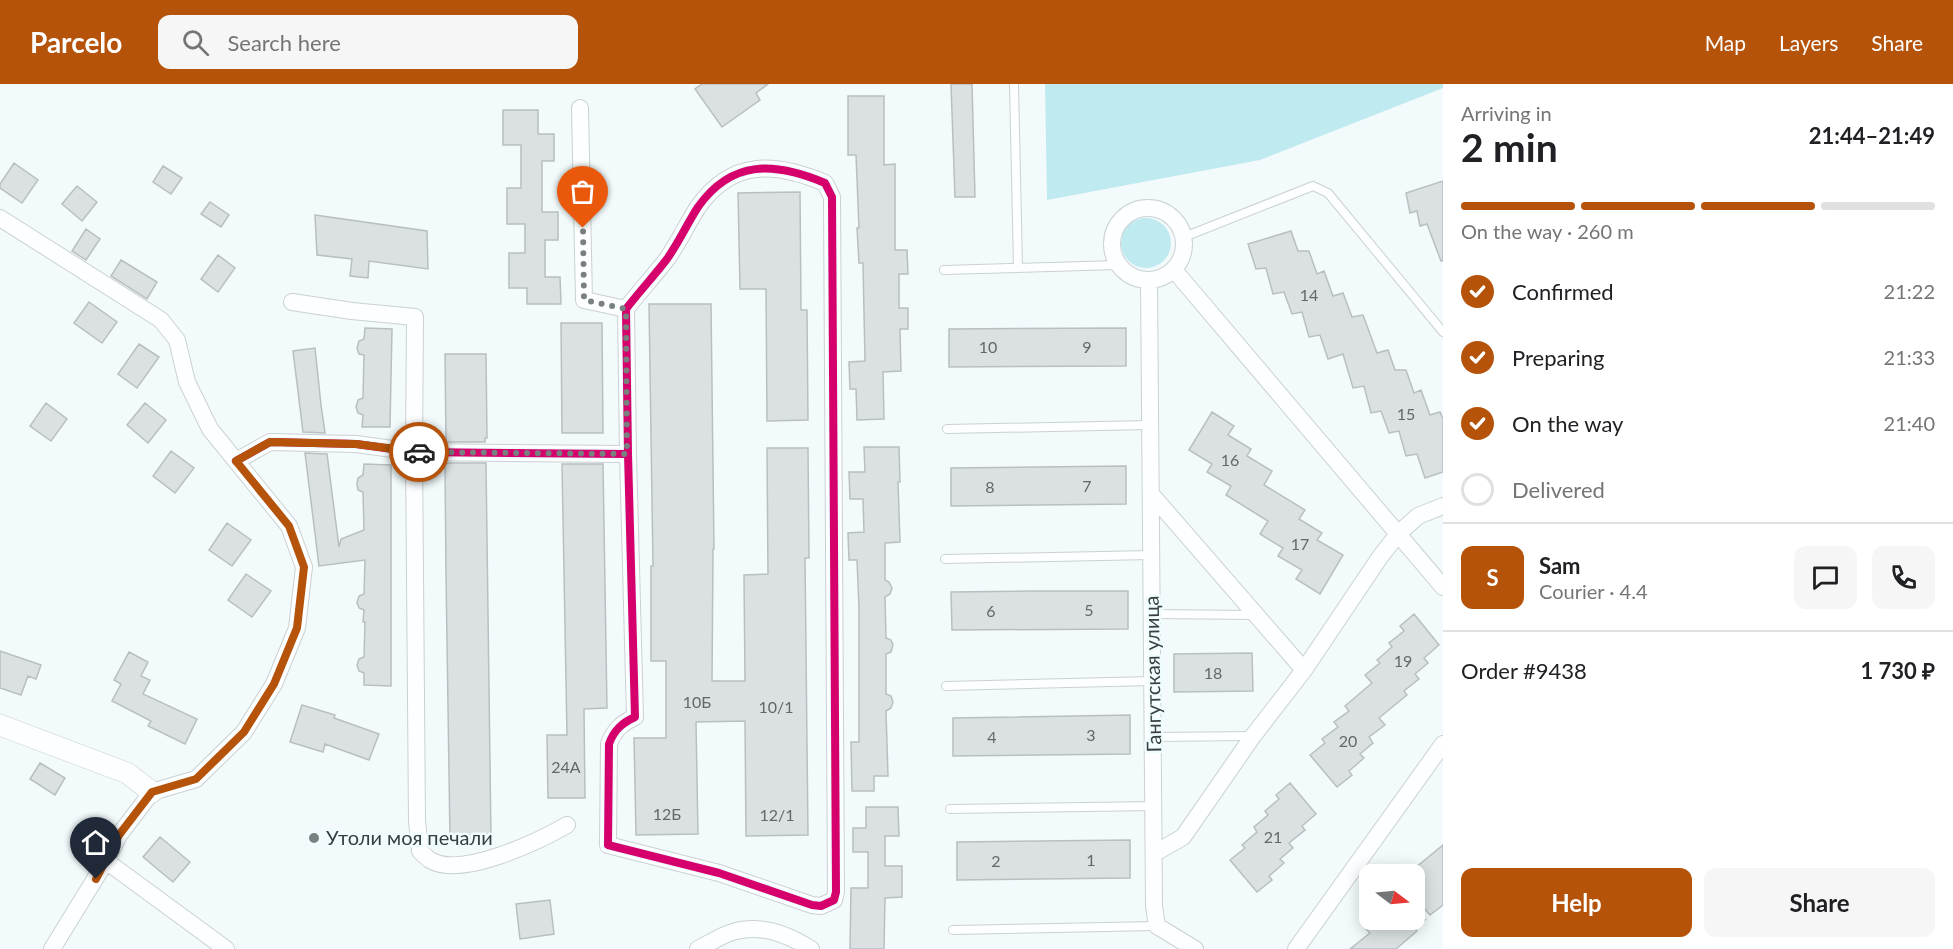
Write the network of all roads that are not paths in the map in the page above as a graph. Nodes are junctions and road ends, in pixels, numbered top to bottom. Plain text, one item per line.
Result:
1 (1014, 84) edge
2 (580, 108) dead end
3 (0, 218) edge
4 (1184, 237) junction
5 (1118, 265) junction
6 (1018, 268) junction
7 (944, 270) dead end
8 (1174, 270) junction
9 (1149, 281) junction
10 (292, 302) dead end
11 (626, 309) junction
12 (1443, 332) edge
13 (1150, 425) junction
14 (947, 429) dead end
15 (414, 452) junction
16 (627, 454) junction
17 (236, 461) junction
18 (1151, 494) junction
19 (1443, 506) edge
20 (1398, 534) junction
21 (1152, 555) junction
22 (945, 560) dead end
23 (1443, 587) edge
24 (1152, 614) junction
25 (1256, 615) junction
26 (1304, 670) junction
27 (1153, 681) junction
28 (946, 686) dead end
29 (0, 724) edge
30 (1252, 736) junction
31 (1154, 737) junction
32 (1443, 744) edge
33 (152, 792) junction
34 (1155, 806) junction
35 (950, 809) dead end
36 (567, 825) dead end
37 (1155, 853) junction
38 (106, 861) junction
39 (1157, 926) junction
40 (953, 930) dead end
41 (52, 949) edge
42 (226, 949) edge
43 (698, 949) edge
44 (811, 949) edge
45 (1195, 949) edge
46 (1296, 949) edge

1 - 6 lane
2 - 11 street
3 - 17 street
4 - 5 street
4 - 8 street
4 - 12 lane
5 - 6 lane
5 - 9 street
6 - 7 lane
8 - 9 street
8 - 20 street
9 - 13 street, Гангутская улица
10 - 15 street
11 - 16 street
11 - 16 street
13 - 14 lane
13 - 18 street, Гангутская улица
15 - 16 street
15 - 17 street
15 - 36 street
17 - 33 street
18 - 21 street, Гангутская улица
18 - 25 street
19 - 20 street
20 - 23 street
20 - 26 street
21 - 22 lane
21 - 24 street, Гангутская улица
24 - 25 lane
24 - 27 street, Гангутская улица
25 - 26 street
26 - 30 street
27 - 28 lane
27 - 31 street, Гангутская улица
29 - 33 street
30 - 31 lane
30 - 37 street
31 - 34 street, Гангутская улица
32 - 46 street
33 - 38 street
34 - 35 lane
34 - 37 street, Гангутская улица
37 - 39 street, Гангутская улица
38 - 41 street
38 - 42 street
39 - 40 lane
39 - 45 street
43 - 44 street

